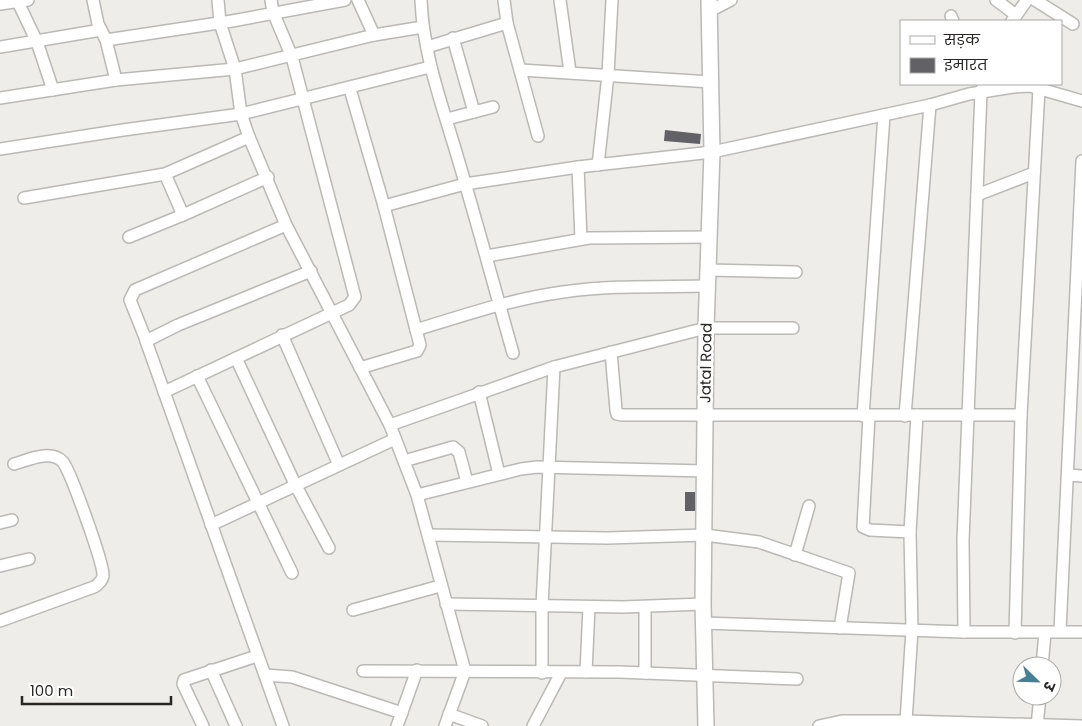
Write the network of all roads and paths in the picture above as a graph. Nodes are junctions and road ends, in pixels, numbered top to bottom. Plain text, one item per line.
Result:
1 (21, 0) edge
2 (92, 0) edge
3 (218, 0) edge
4 (271, 0) edge
5 (345, 0) edge
6 (358, 0) edge
7 (422, 0) edge
8 (504, 0) edge
9 (560, 0) edge
10 (612, 0) edge
11 (731, 0) edge
12 (996, 0) edge
13 (1026, 0) edge
14 (1035, 0) edge
15 (326, 2) edge
16 (0, 4) edge
17 (709, 5) edge
18 (273, 12) junction
19 (1014, 18) edge
20 (220, 22) junction
21 (507, 23) junction
22 (1074, 24) dead end
23 (423, 27) junction
24 (103, 35) junction
25 (374, 35) junction
26 (452, 38) junction
27 (37, 42) junction
28 (0, 47) edge
29 (427, 47) junction
30 (292, 57) junction
31 (430, 67) junction
32 (235, 69) junction
33 (521, 70) junction
34 (570, 72) junction
35 (608, 75) junction
36 (116, 80) junction
37 (711, 82) junction
38 (975, 88) edge
39 (350, 89) junction
40 (1039, 89) junction
41 (54, 90) junction
42 (0, 98) edge
43 (302, 100) junction
44 (1082, 101) edge
45 (930, 105) junction
46 (493, 107) dead end
47 (474, 112) junction
48 (241, 114) junction
49 (884, 115) junction
50 (446, 119) junction
51 (538, 136) dead end
52 (249, 137) junction
53 (0, 149) edge
54 (712, 152) junction
55 (1082, 161) edge
56 (598, 165) junction
57 (578, 167) junction
58 (1034, 172) junction
59 (166, 174) junction
60 (268, 177) junction
61 (465, 184) junction
62 (977, 195) junction
63 (24, 198) dead end
64 (384, 206) junction
65 (183, 215) junction
66 (286, 225) junction
67 (129, 236) dead end
68 (1080, 236) edge
69 (710, 237) junction
70 (581, 239) junction
71 (487, 256) junction
72 (708, 270) junction
73 (311, 271) junction
74 (796, 272) dead end
75 (708, 286) junction
76 (499, 304) junction
77 (333, 312) junction
78 (706, 328) junction
79 (793, 328) dead end
80 (416, 330) junction
81 (282, 335) junction
82 (146, 340) junction
83 (611, 352) junction
84 (513, 353) dead end
85 (236, 358) junction
86 (554, 367) junction
87 (360, 368) junction
88 (197, 376) junction
89 (164, 392) junction
90 (479, 392) junction
91 (1021, 415) junction
92 (866, 416) junction
93 (911, 416) junction
94 (705, 417) junction
95 (968, 417) junction
96 (390, 425) junction
97 (395, 439) junction
98 (404, 461) junction
99 (14, 464) dead end
100 (339, 465) junction
101 (550, 468) junction
102 (706, 471) junction
103 (499, 474) junction
104 (1068, 475) junction
105 (1082, 476) edge
106 (467, 482) junction
107 (295, 484) junction
108 (417, 495) junction
109 (258, 503) junction
110 (809, 506) dead end
111 (12, 520) dead end
112 (0, 523) edge
113 (211, 525) junction
114 (910, 532) junction
115 (705, 535) junction
116 (429, 536) junction
117 (546, 536) junction
118 (329, 548) dead end
119 (795, 555) junction
120 (29, 559) dead end
121 (0, 566) edge
122 (292, 573) dead end
123 (440, 586) junction
124 (446, 604) junction
125 (703, 604) junction
126 (542, 606) junction
127 (589, 607) junction
128 (645, 607) junction
129 (353, 610) dead end
130 (0, 621) edge
131 (703, 623) junction
132 (840, 628) junction
133 (912, 630) junction
134 (1060, 631) junction
135 (964, 632) junction
136 (1045, 632) junction
137 (1082, 632) edge
138 (1015, 633) junction
139 (257, 656) junction
140 (1043, 656) edge
141 (211, 670) junction
142 (417, 670) junction
143 (363, 671) dead end
144 (465, 671) junction
145 (586, 672) junction
146 (542, 673) junction
147 (561, 673) junction
148 (645, 673) junction
149 (705, 674) junction
150 (265, 675) junction
151 (796, 679) dead end
152 (1039, 706) edge
153 (402, 713) junction
154 (449, 714) junction
155 (906, 720) junction
156 (203, 726) edge
157 (236, 726) edge
158 (284, 726) edge
159 (397, 726) edge
160 (446, 726) edge
161 (482, 726) edge
162 (533, 726) edge
163 (706, 726) edge
164 (819, 726) edge
165 (1037, 726) edge
166 (1082, 726) edge

1 - 16 street
1 - 27 street
2 - 24 street
3 - 20 street
4 - 18 street
5 - 15 street
6 - 25 street
7 - 23 street
8 - 21 street
9 - 34 street
10 - 35 street
11 - 17 street
12 - 19 street
13 - 19 street
14 - 22 street
15 - 18 street
17 - 37 main road, Jatal Road
18 - 20 street
18 - 30 street
20 - 24 street
20 - 32 street
21 - 26 street
21 - 33 street
23 - 25 street
23 - 29 street
24 - 27 street
24 - 36 street
25 - 30 street
26 - 29 street
26 - 47 street
27 - 28 street
27 - 41 street
29 - 31 street
30 - 32 street
30 - 43 street
31 - 39 street
31 - 50 street
32 - 36 street
32 - 48 street
33 - 34 street
33 - 51 street
34 - 35 street
35 - 37 street
35 - 56 street
36 - 41 street
37 - 54 main road, Jatal Road
38 - 40 street
38 - 45 street
38 - 62 street
39 - 43 street
39 - 64 street
40 - 44 street
40 - 58 street
41 - 42 street
43 - 48 street
43 - 77 street
45 - 49 street
45 - 93 street
46 - 47 street
47 - 50 street
48 - 52 street
48 - 53 street
49 - 54 street
49 - 92 street
50 - 61 street
52 - 59 street
52 - 60 street
54 - 56 street
54 - 69 main road, Jatal Road
55 - 68 street
56 - 57 street
57 - 61 street
57 - 70 street
58 - 62 street
58 - 91 street
59 - 63 street
59 - 65 street
60 - 65 street
60 - 66 street
61 - 64 street
61 - 71 street
62 - 95 street
64 - 80 street
65 - 67 street
66 - 73 street
66 - 82 street
68 - 104 street
69 - 70 street
69 - 72 main road, Jatal Road
70 - 71 street
71 - 76 street
72 - 74 street
72 - 75 main road, Jatal Road
73 - 77 street
73 - 82 street
75 - 76 street
75 - 78 main road, Jatal Road
76 - 80 street
76 - 84 street
77 - 81 street
77 - 87 street
78 - 79 street
78 - 83 street
78 - 94 main road, Jatal Road
80 - 87 street
81 - 85 street
81 - 100 street
82 - 89 street
83 - 86 street
83 - 94 street
85 - 88 street
85 - 107 street
86 - 90 street
86 - 101 street
87 - 96 street
88 - 89 street
88 - 109 street
89 - 113 street
90 - 96 street
90 - 103 street
91 - 95 street
91 - 138 street
92 - 93 street
92 - 94 street
92 - 114 street
93 - 95 street
93 - 114 street
94 - 102 main road, Jatal Road
95 - 135 street
96 - 97 street
97 - 98 street
97 - 100 street
98 - 106 street
98 - 108 street
99 - 130 street
100 - 107 street
101 - 102 street
101 - 103 street
101 - 117 street
102 - 115 main road, Jatal Road
103 - 106 street
104 - 105 street
104 - 134 street
106 - 108 street
107 - 109 street
107 - 118 street
108 - 116 street
109 - 113 street
109 - 122 street
110 - 119 street
111 - 112 street
113 - 139 street
114 - 133 street
115 - 117 street
115 - 119 street
115 - 125 main road, Jatal Road
116 - 117 street
116 - 123 street
117 - 126 street
119 - 132 street
120 - 121 street
123 - 124 street
123 - 129 street
124 - 126 street
124 - 144 street
125 - 128 street
125 - 131 main road, Jatal Road
126 - 127 street
126 - 146 street
127 - 128 street
127 - 145 street
128 - 148 street
131 - 132 street
131 - 149 main road, Jatal Road
132 - 133 street
133 - 135 street
133 - 155 street
134 - 136 street
134 - 137 street
135 - 138 street
136 - 138 street
136 - 140 street
139 - 141 street
139 - 150 street
141 - 156 street
141 - 157 street
142 - 143 street
142 - 144 street
142 - 153 street
144 - 146 street
144 - 154 street
145 - 147 street
145 - 148 street
146 - 147 street
147 - 162 street
148 - 149 street
149 - 151 street
149 - 163 main road, Jatal Road
150 - 153 street
150 - 158 street
152 - 165 street
153 - 159 street
154 - 160 street
154 - 161 street
155 - 164 street
155 - 165 street
165 - 166 street

